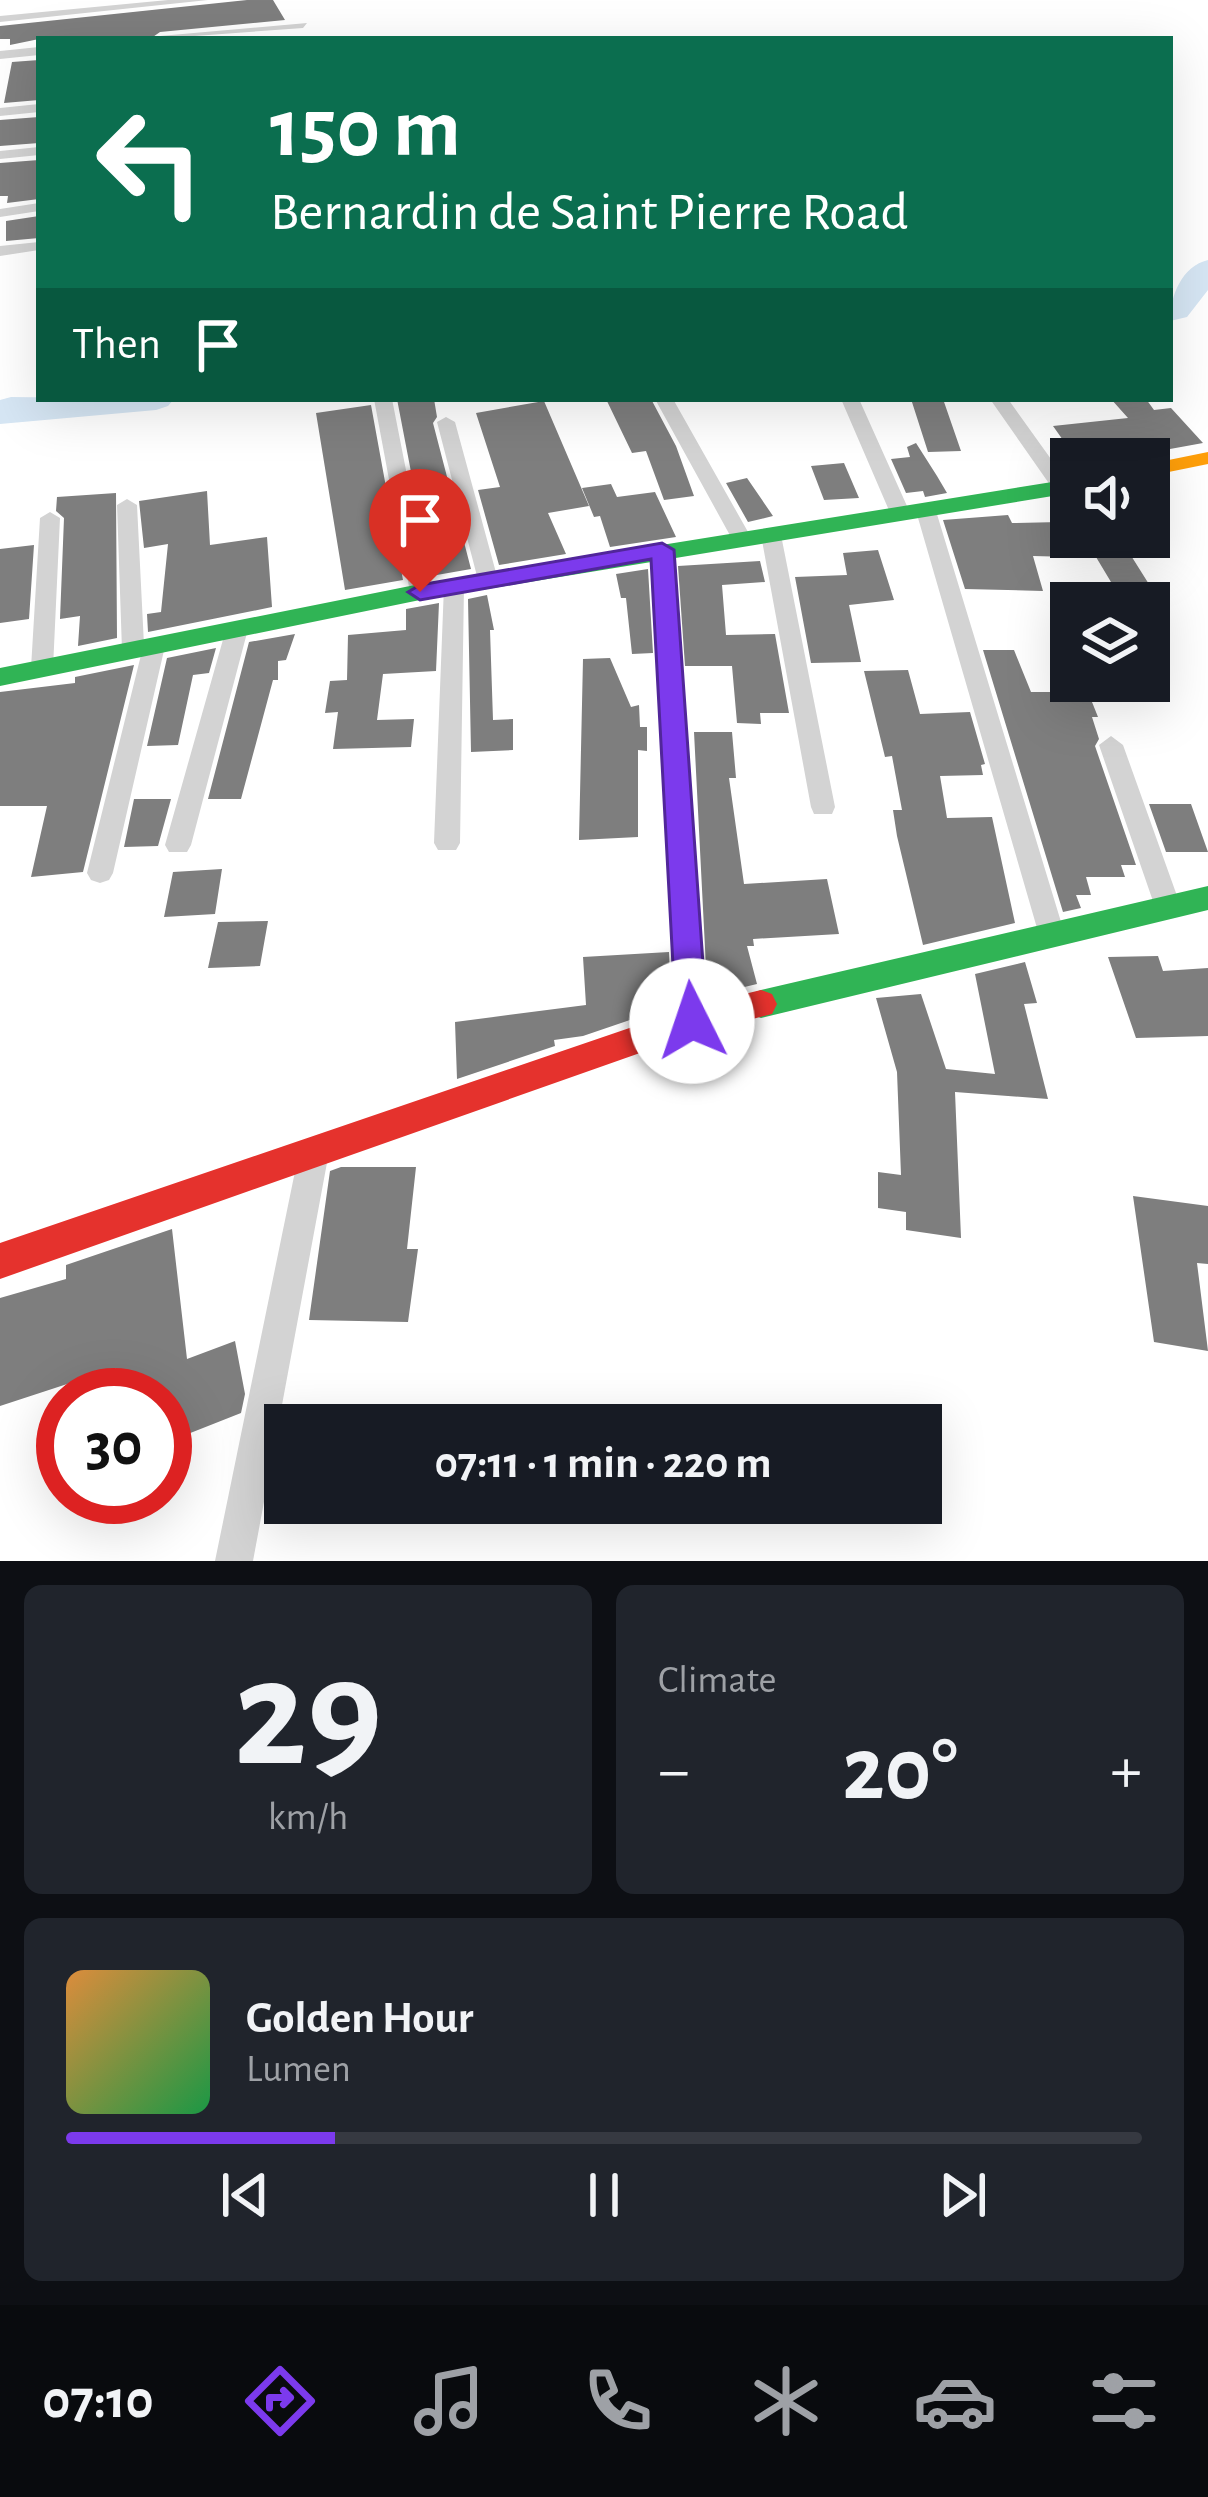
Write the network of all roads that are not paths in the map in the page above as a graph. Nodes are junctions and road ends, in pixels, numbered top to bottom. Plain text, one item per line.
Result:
1 (203, 0) edge
2 (0, 20) edge
3 (181, 36) edge
4 (307, 36) edge
5 (36, 51) edge
6 (0, 55) edge
7 (36, 108) edge
8 (0, 112) edge
9 (36, 151) edge
10 (0, 155) edge
11 (36, 207) edge
12 (0, 213) edge
13 (36, 246) edge
14 (0, 251) edge
15 (384, 402) edge
16 (666, 402) edge
17 (852, 402) edge
18 (1001, 402) edge
19 (446, 422) dead end
20 (1208, 458) edge
21 (1050, 465) edge
22 (1170, 466) edge
23 (1050, 490) edge
24 (127, 505) dead end
25 (914, 513) junction
26 (50, 518) dead end
27 (771, 535) junction
28 (742, 539) junction
29 (662, 550) junction
30 (488, 580) junction
31 (454, 586) junction
32 (420, 592) junction
33 (237, 629) junction
34 (144, 648) junction
35 (42, 668) junction
36 (0, 677) edge
37 (1111, 745) dead end
38 (823, 807) dead end
39 (446, 843) dead end
40 (178, 845) dead end
41 (100, 873) dead end
42 (1208, 898) edge
43 (1168, 908) junction
44 (1052, 934) junction
45 (692, 1021) junction
46 (314, 1152) junction
47 (0, 1261) edge
48 (234, 1561) edge

1 - 2 street
3 - 4 street
5 - 6 street
7 - 8 street
9 - 10 street
11 - 12 street
13 - 14 street
15 - 32 street
16 - 28 street
17 - 25 street
18 - 21 street
19 - 30 street
20 - 22 main road
23 - 25 main road
24 - 34 street
25 - 27 main road
25 - 44 street
26 - 35 street
27 - 28 main road
27 - 38 street
28 - 29 main road
29 - 30 main road
29 - 45 street
30 - 31 main road
31 - 32 main road
31 - 39 street
32 - 33 main road
33 - 34 main road
33 - 40 street
34 - 35 main road
34 - 41 street
35 - 36 main road
37 - 43 street
42 - 43 main road
43 - 44 main road
44 - 45 main road
45 - 46 main road
46 - 47 main road
46 - 48 street

